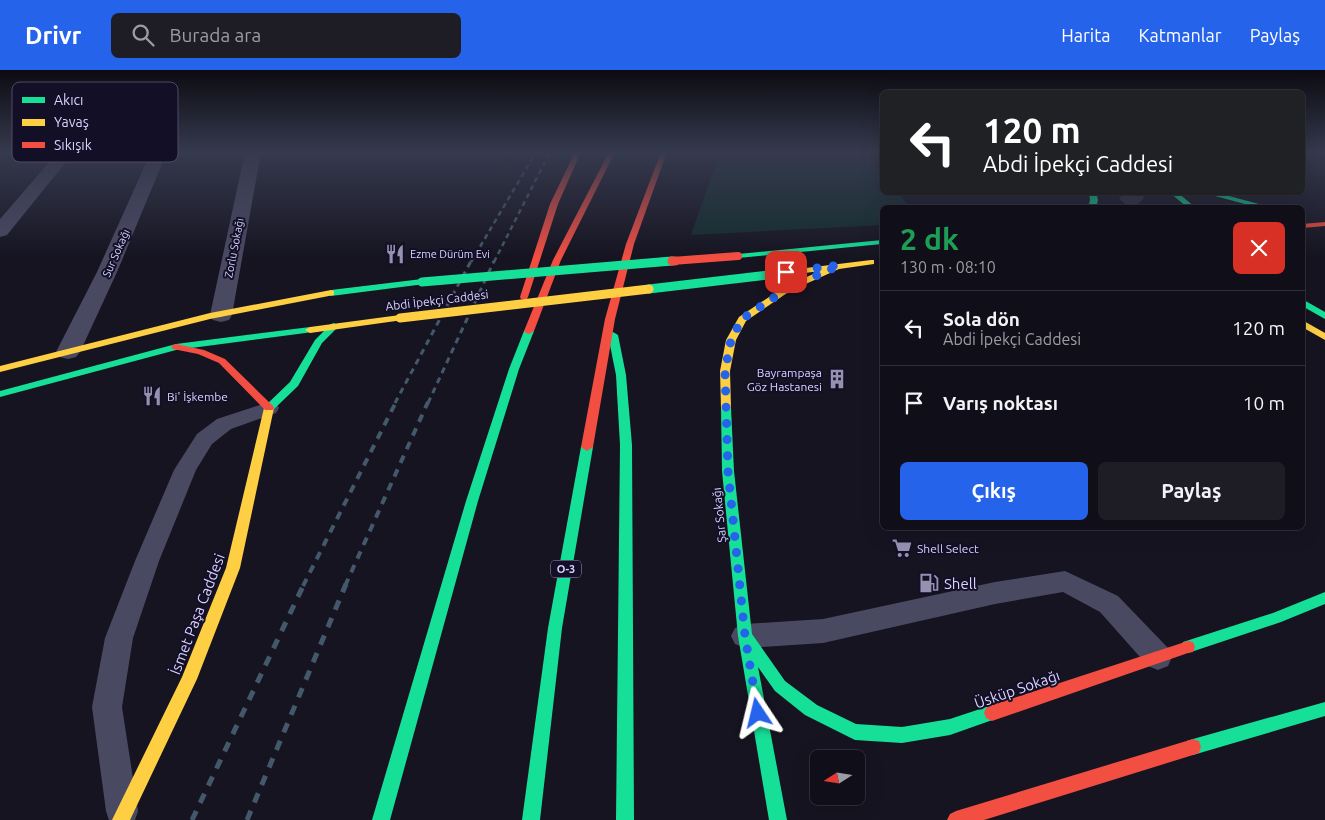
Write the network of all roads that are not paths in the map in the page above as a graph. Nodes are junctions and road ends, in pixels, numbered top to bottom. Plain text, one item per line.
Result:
1 (37, 187) edge
2 (144, 187) edge
3 (246, 187) edge
4 (559, 187) edge
5 (594, 187) edge
6 (651, 187) edge
7 (1176, 195) edge
8 (1216, 195) edge
9 (1188, 205) edge
10 (1258, 205) edge
11 (1325, 212) edge
12 (1310, 213) dead end
13 (1325, 224) edge
14 (1305, 226) edge
15 (0, 231) edge
16 (880, 242) edge
17 (880, 261) edge
18 (840, 265) junction
19 (421, 288) junction
20 (404, 296) dead end
21 (1305, 304) edge
22 (354, 312) dead end
23 (221, 315) junction
24 (519, 315) dead end
25 (1325, 316) edge
26 (610, 319) junction
27 (1305, 324) edge
28 (334, 326) junction
29 (516, 333) dead end
30 (1325, 337) edge
31 (176, 347) junction
32 (68, 352) junction
33 (0, 369) edge
34 (514, 370) junction
35 (0, 394) edge
36 (269, 408) junction
37 (1325, 598) edge
38 (745, 636) junction
39 (1158, 657) junction
40 (1325, 709) edge
41 (122, 819) edge
42 (381, 820) edge
43 (531, 820) edge
44 (624, 820) edge
45 (778, 820) edge
46 (956, 820) edge

1 - 15 street
2 - 32 street, Sur Sokağı
3 - 23 street, Zorlu Sokağı
4 - 24 main road
5 - 34 main road
6 - 26 main road, O-3
7 - 9 main road
8 - 10 main road
11 - 12 main road
13 - 14 main road
16 - 19 main road, Abdi İpekçi Caddesi, bridge
17 - 18 main road, Abdi İpekçi Caddesi
18 - 28 main road, Abdi İpekçi Caddesi, bridge
18 - 38 main road, Şar Sokağı
19 - 20 main road
19 - 23 main road, Abdi İpekçi Caddesi
21 - 25 main road
22 - 28 main road
23 - 32 main road, Abdi İpekçi Caddesi
26 - 43 main road, O-3
26 - 44 main road
27 - 30 main road
28 - 31 main road, Abdi İpekçi Caddesi
28 - 36 main road
29 - 34 main road
31 - 35 main road, Abdi İpekçi Caddesi
31 - 36 main road
32 - 33 main road, Abdi İpekçi Caddesi
34 - 42 main road
36 - 41 main road, İsmet Paşa Caddesi
36 - 41 lane
37 - 39 main road, Üsküp Sokağı
38 - 39 lane
38 - 39 main road, Üsküp Sokağı
38 - 45 main road, Şar Sokağı
40 - 46 main road

